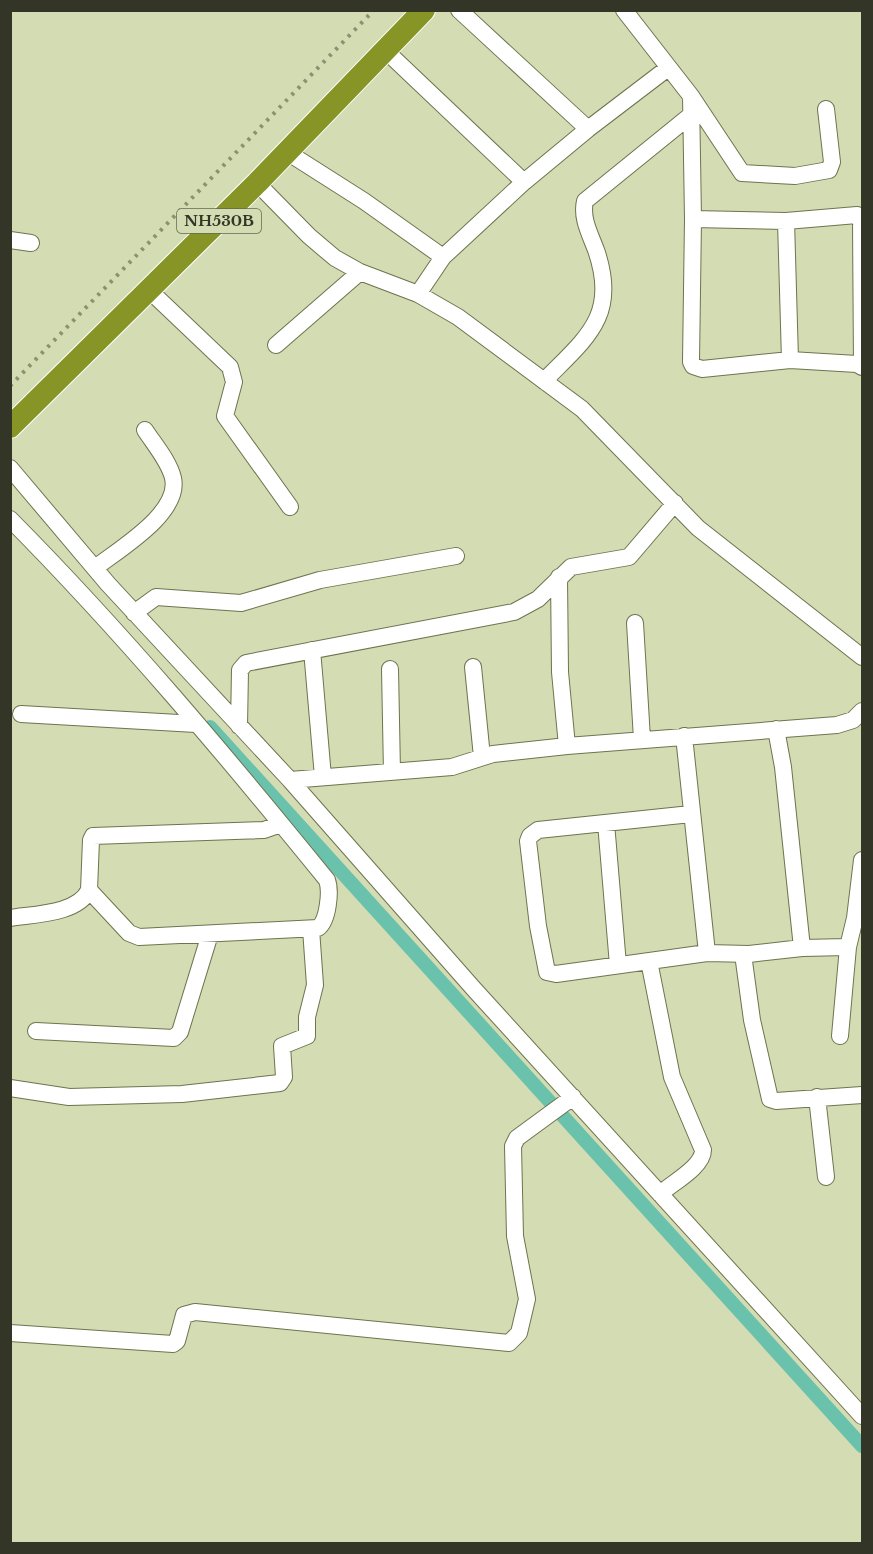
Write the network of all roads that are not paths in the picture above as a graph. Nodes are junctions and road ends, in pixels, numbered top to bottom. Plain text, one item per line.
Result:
1 (424, 10) edge
2 (459, 10) edge
3 (628, 12) edge
4 (386, 51) junction
5 (668, 68) junction
6 (691, 96) junction
7 (826, 109) dead end
8 (691, 115) junction
9 (588, 129) junction
10 (287, 152) junction
11 (257, 183) junction
12 (524, 183) junction
13 (693, 219) junction
14 (786, 221) junction
15 (10, 240) edge
16 (31, 243) dead end
17 (443, 257) junction
18 (360, 272) junction
19 (149, 290) junction
20 (418, 294) junction
21 (276, 345) dead end
22 (790, 360) junction
23 (862, 366) edge
24 (544, 381) junction
25 (10, 427) edge
26 (145, 430) dead end
27 (10, 468) edge
28 (675, 503) junction
29 (290, 507) dead end
30 (10, 519) edge
31 (456, 556) dead end
32 (95, 568) junction
33 (559, 577) junction
34 (134, 613) junction
35 (635, 623) dead end
36 (312, 650) junction
37 (862, 657) edge
38 (473, 667) dead end
39 (390, 669) dead end
40 (862, 711) edge
41 (21, 714) dead end
42 (196, 724) junction
43 (239, 726) junction
44 (776, 729) junction
45 (684, 736) junction
46 (642, 740) junction
47 (567, 746) junction
48 (482, 757) junction
49 (392, 772) junction
50 (323, 777) junction
51 (290, 780) junction
52 (691, 814) junction
53 (606, 823) junction
54 (281, 824) junction
55 (862, 861) edge
56 (89, 890) junction
57 (11, 923) edge
58 (311, 929) junction
59 (210, 934) junction
60 (848, 947) junction
61 (802, 948) junction
62 (708, 953) junction
63 (743, 954) junction
64 (649, 961) junction
65 (618, 965) junction
66 (36, 1031) dead end
67 (840, 1036) dead end
68 (10, 1088) edge
69 (862, 1095) edge
70 (817, 1097) junction
71 (571, 1098) junction
72 (826, 1177) dead end
73 (660, 1194) junction
74 (10, 1333) edge
75 (862, 1416) edge

1 - 4 highway, NH530B
2 - 9 street
3 - 5 street
4 - 10 highway, NH530B
4 - 12 street
5 - 6 street
5 - 9 street
6 - 7 street
6 - 8 street
8 - 13 street
8 - 24 street
9 - 12 street
10 - 11 highway, NH530B
10 - 17 street
11 - 18 street
11 - 19 highway, NH530B
12 - 17 street
13 - 14 street
13 - 22 street
14 - 22 street
14 - 23 street
15 - 16 street
17 - 20 street
18 - 20 street
18 - 21 street
19 - 25 highway, NH530B
19 - 29 street
20 - 24 street
22 - 23 street
24 - 28 street
26 - 32 street
27 - 32 street
28 - 33 street
28 - 37 street
30 - 42 street
31 - 34 street
32 - 34 street
33 - 36 street
33 - 47 street
34 - 43 street
35 - 46 street
36 - 43 street
36 - 50 street
38 - 48 street
39 - 49 street
40 - 44 street
41 - 42 street
42 - 54 street
43 - 51 street
44 - 45 street
44 - 61 street
45 - 46 street
45 - 52 street
46 - 47 street
47 - 48 street
48 - 49 street
49 - 50 street
50 - 51 street
51 - 71 street
52 - 53 street
52 - 62 street
53 - 65 street
53 - 65 street
54 - 56 street
54 - 58 street
55 - 60 street
56 - 57 street
56 - 59 street
58 - 59 street
58 - 68 street
59 - 66 street
60 - 61 street
60 - 67 street
61 - 63 street
62 - 63 street
62 - 64 street
63 - 70 street
64 - 65 street
64 - 73 street
69 - 70 street
70 - 72 street
71 - 73 street
71 - 74 street
73 - 75 street

